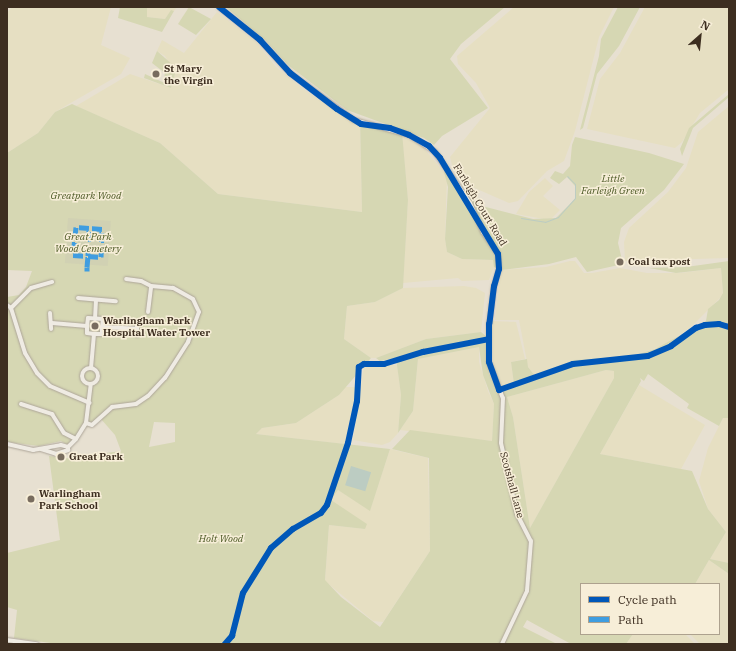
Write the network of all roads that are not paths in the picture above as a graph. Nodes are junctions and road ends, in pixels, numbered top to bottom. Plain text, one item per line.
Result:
1 (219, 7) edge
2 (126, 279) dead end
3 (52, 282) dead end
4 (151, 286) junction
5 (78, 298) dead end
6 (96, 300) junction
7 (116, 301) dead end
8 (9, 306) edge
9 (148, 312) dead end
10 (50, 313) dead end
11 (95, 319) junction
12 (52, 323) junction
13 (87, 326) junction
14 (102, 327) junction
15 (51, 329) dead end
16 (94, 334) junction
17 (137, 335) dead end
18 (91, 368) junction
19 (91, 384) junction
20 (499, 390) joint
21 (90, 403) junction
22 (21, 404) dead end
23 (86, 423) junction
24 (76, 439) junction
25 (7, 444) edge
26 (68, 447) junction
27 (41, 449) junction
28 (7, 640) edge
29 (37, 644) edge
30 (502, 644) edge

1 - 20 street, Farleigh Court Road
2 - 4 street
3 - 8 street
4 - 9 street
4 - 23 street
5 - 6 street
6 - 7 street
6 - 11 street
8 - 21 street
10 - 12 street
11 - 13 street
11 - 14 street
12 - 13 street
12 - 15 street
13 - 16 street
14 - 16 street
14 - 17 street
16 - 18 street
18 - 19 street
18 - 19 street
19 - 21 street
20 - 30 street, Scotshall Lane
21 - 23 street
22 - 24 street
23 - 24 street
24 - 26 street
25 - 27 street
26 - 27 street
26 - 27 street
28 - 29 street

